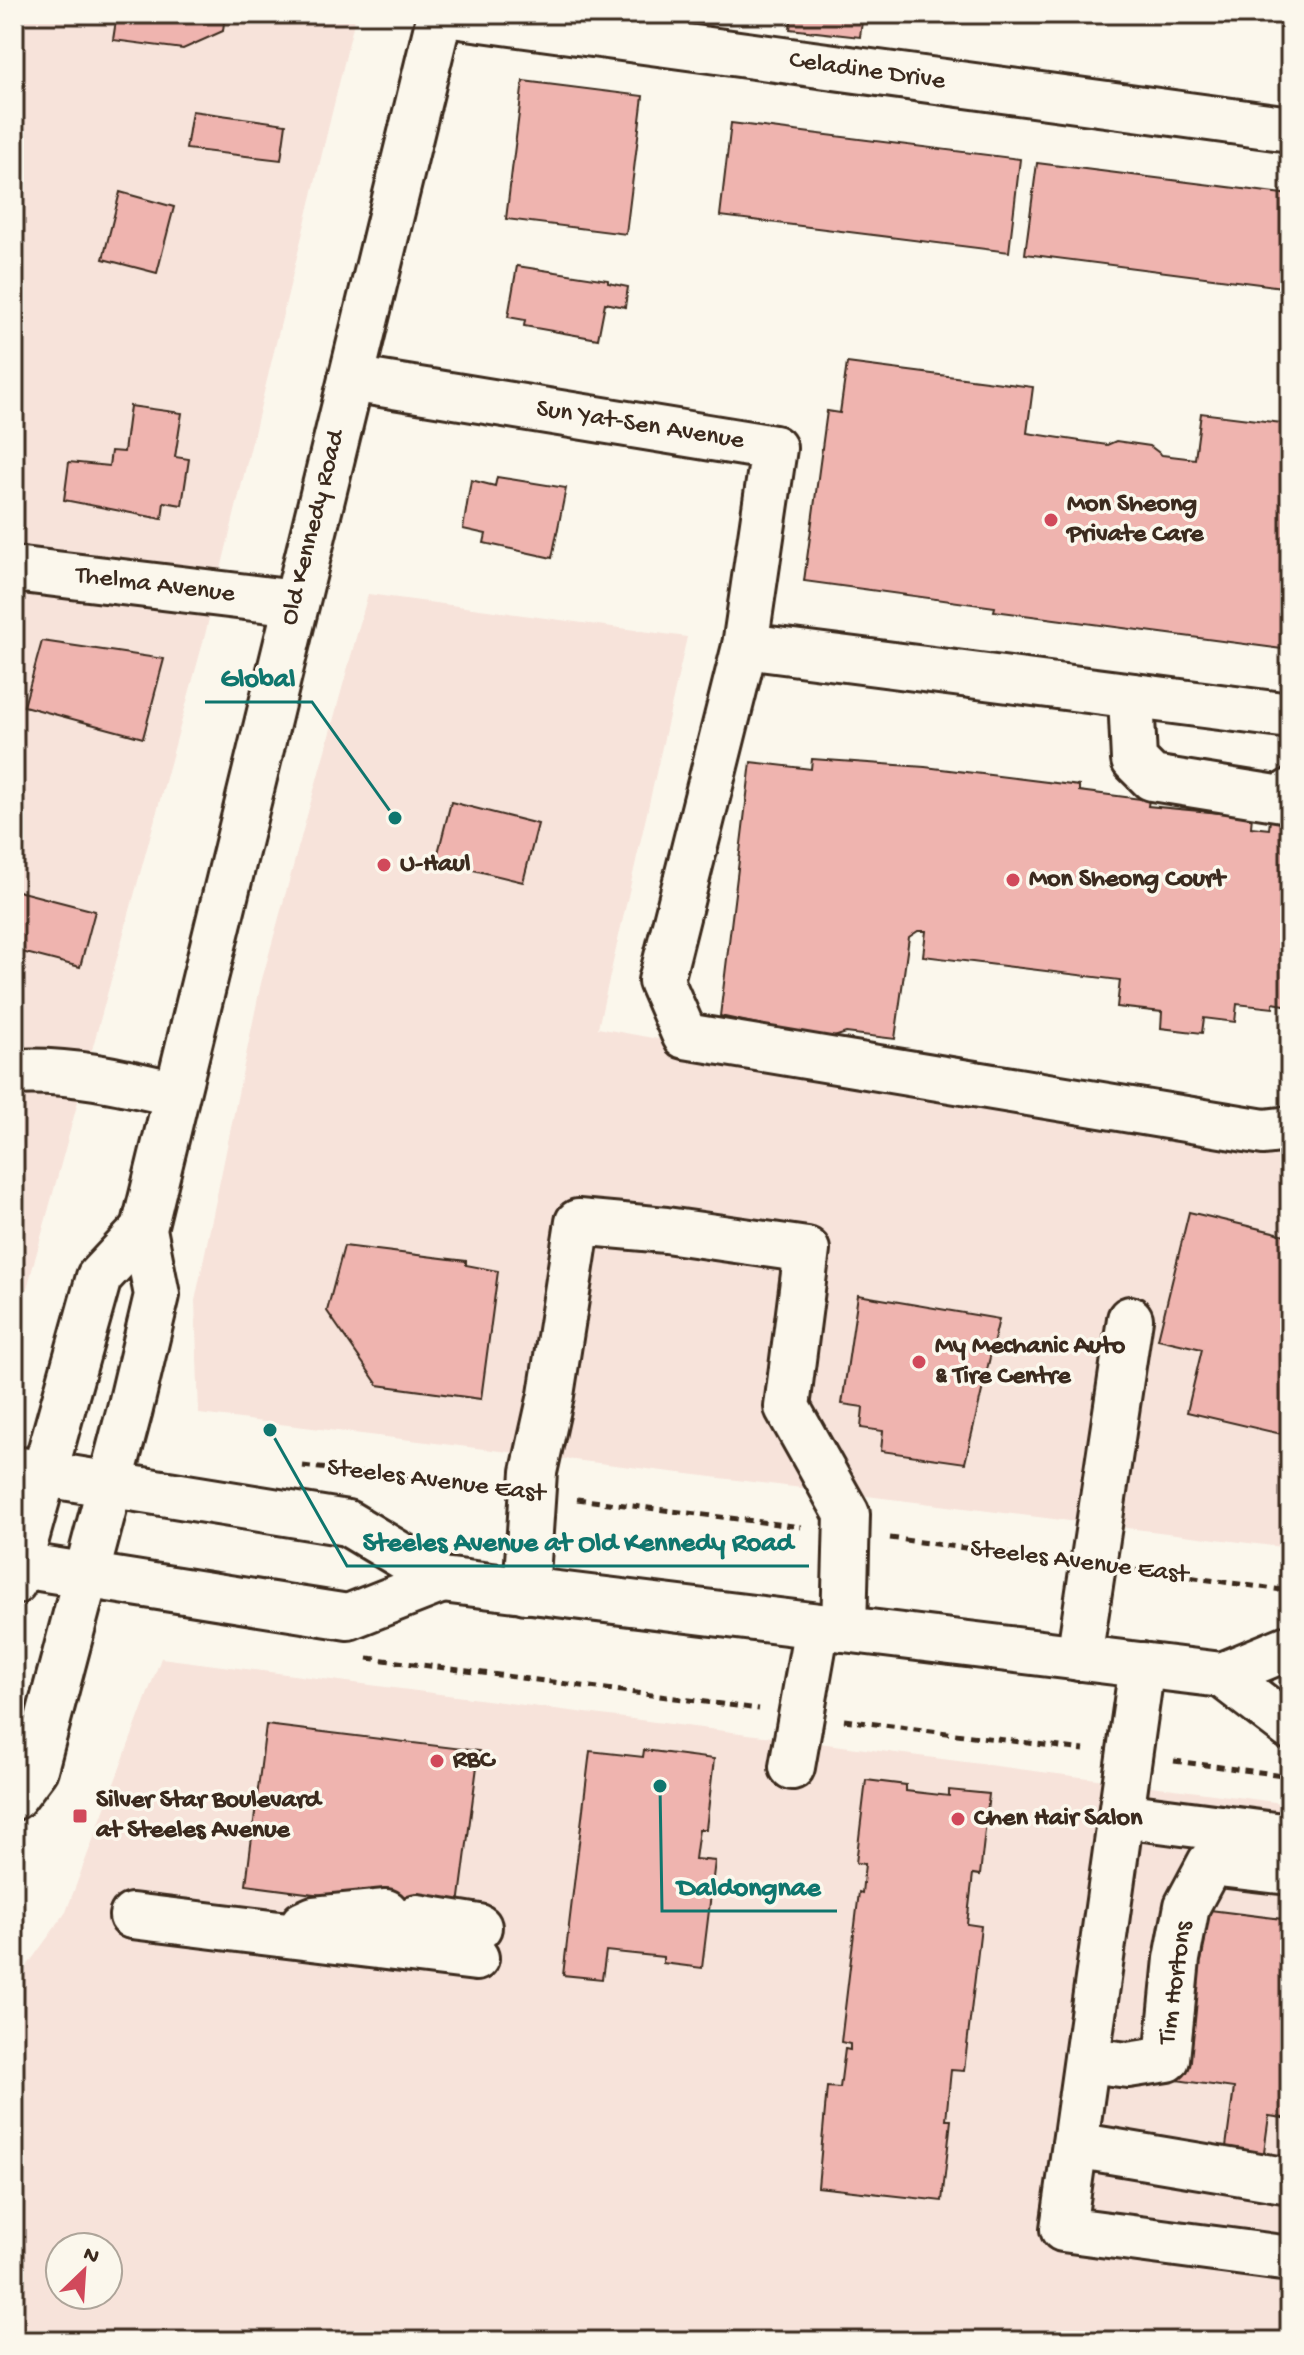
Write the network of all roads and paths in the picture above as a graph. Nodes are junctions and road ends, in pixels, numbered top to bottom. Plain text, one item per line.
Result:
1 (442, 14) edge
2 (1290, 129) edge
3 (351, 379) junction
4 (14, 569) edge
5 (296, 603) junction
6 (745, 646) junction
7 (1131, 696) junction
8 (1290, 716) edge
9 (1290, 792) edge
10 (14, 1072) edge
11 (176, 1094) junction
12 (1290, 1129) edge
13 (144, 1229) junction
14 (1130, 1319) dead end
15 (288, 1464) dead end
16 (29, 1471) edge
17 (109, 1486) junction
18 (532, 1493) junction
19 (846, 1533) junction
20 (1092, 1564) junction
21 (15, 1570) edge
22 (85, 1576) junction
23 (442, 1580) junction
24 (526, 1591) junction
25 (1290, 1591) edge
26 (830, 1628) junction
27 (1290, 1647) edge
28 (356, 1657) dead end
29 (1079, 1658) junction
30 (1142, 1665) junction
31 (1222, 1675) junction
32 (801, 1715) junction
33 (1290, 1727) edge
34 (1130, 1756) junction
35 (792, 1767) dead end
36 (1290, 1775) edge
37 (14, 1797) edge
38 (1121, 1815) junction
39 (1290, 1837) edge
40 (1290, 1872) edge
41 (132, 1916) dead end
42 (283, 1935) junction
43 (1087, 2060) junction
44 (1075, 2145) junction
45 (1290, 2181) edge
46 (1290, 2259) edge

1 - 2 street, Celadine Drive
1 - 3 street, Old Kennedy Road
3 - 5 street, Old Kennedy Road
3 - 6 street, Sun Yat-Sen Avenue
4 - 5 street, Thelma Avenue
5 - 11 street, Old Kennedy Road
6 - 7 street
6 - 12 street
7 - 8 street
7 - 9 street
10 - 11 street
11 - 13 street, Old Kennedy Road
13 - 16 street, Old Kennedy Road
13 - 17 street, Old Kennedy Road
14 - 20 street
15 - 18 path, Steeles Avenue East
16 - 17 street, Steeles Avenue East
16 - 21 street, Old Kennedy Road
17 - 22 street, Old Kennedy Road
17 - 23 street, Steeles Avenue East
18 - 19 path, Steeles Avenue East
18 - 19 street
18 - 24 street
19 - 20 path, Steeles Avenue East
19 - 26 street
20 - 25 path, Steeles Avenue East
20 - 29 street
21 - 22 street, Steeles Avenue East
22 - 23 street, Steeles Avenue East
22 - 37 street, Old Kennedy Road
23 - 24 street, Steeles Avenue East
24 - 26 street, Steeles Avenue East
26 - 29 street, Steeles Avenue East
26 - 32 street
27 - 31 street, Steeles Avenue East
28 - 32 path
29 - 30 street, Steeles Avenue East
30 - 31 street, Steeles Avenue East
30 - 34 street
31 - 33 street
32 - 34 path
32 - 35 street
34 - 36 path
34 - 38 street
38 - 39 street
38 - 43 street
40 - 43 street, Tim Hortons
41 - 42 street
42 - 42 street
43 - 44 street
44 - 45 street
44 - 46 street

